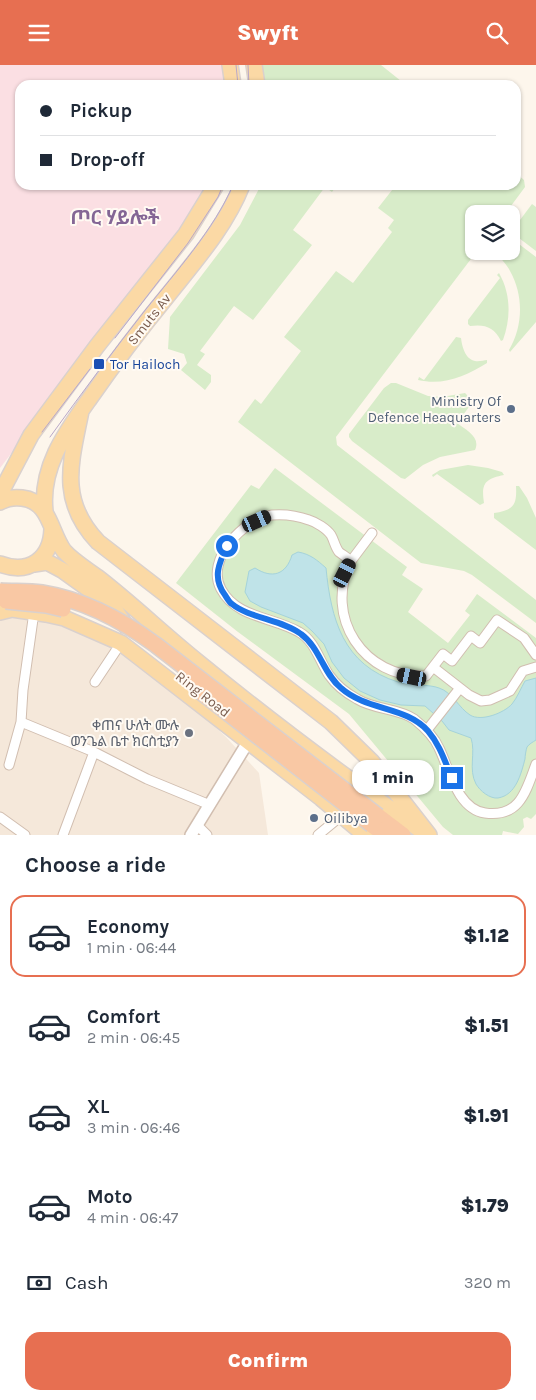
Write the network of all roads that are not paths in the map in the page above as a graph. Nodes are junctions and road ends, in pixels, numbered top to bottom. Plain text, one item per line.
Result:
1 (230, 65) edge
2 (254, 65) edge
3 (232, 80) edge
4 (256, 80) edge
5 (213, 190) edge
6 (240, 190) edge
7 (81, 411) junction
8 (0, 494) edge
9 (0, 502) edge
10 (45, 511) junction
11 (52, 529) junction
12 (372, 533) dead end
13 (351, 561) junction
14 (0, 564) edge
15 (31, 565) junction
16 (0, 591) edge
17 (0, 602) edge
18 (0, 612) edge
19 (34, 612) junction
20 (121, 643) junction
21 (536, 655) edge
22 (145, 661) junction
23 (433, 667) junction
24 (536, 667) edge
25 (95, 682) dead end
26 (458, 692) junction
27 (21, 722) junction
28 (427, 730) junction
29 (248, 742) junction
30 (94, 752) junction
31 (536, 764) edge
32 (9, 765) dead end
33 (210, 805) junction
34 (341, 816) junction
35 (0, 817) edge
36 (372, 825) edge
37 (194, 830) edge
38 (24, 835) edge
39 (63, 835) edge
40 (207, 835) edge
41 (318, 835) edge
42 (385, 835) edge
43 (404, 835) edge
44 (428, 835) edge

1 - 3 main road
2 - 4 main road
5 - 8 main road, Smuts Av
6 - 7 main road, Smuts Av
7 - 10 main road, Smuts Av
7 - 44 main road
9 - 10 main road
10 - 11 main road
11 - 15 main road
11 - 44 main road
12 - 13 street
13 - 23 street
13 - 28 street
14 - 15 main road
15 - 17 main road
15 - 22 main road
16 - 36 highway, Ring Road, bridge
17 - 36 highway, Ring Road, bridge
18 - 19 main road
19 - 20 main road
19 - 27 street
20 - 22 main road
20 - 25 street
21 - 23 street
22 - 29 main road
23 - 26 street
24 - 26 street
26 - 28 street
27 - 30 street
27 - 32 street
28 - 31 street
29 - 33 street
29 - 34 main road
30 - 33 street
30 - 39 street
33 - 37 street
34 - 36 main road
34 - 41 street
35 - 38 street
36 - 42 highway, Ring Road
36 - 43 highway
37 - 40 street

